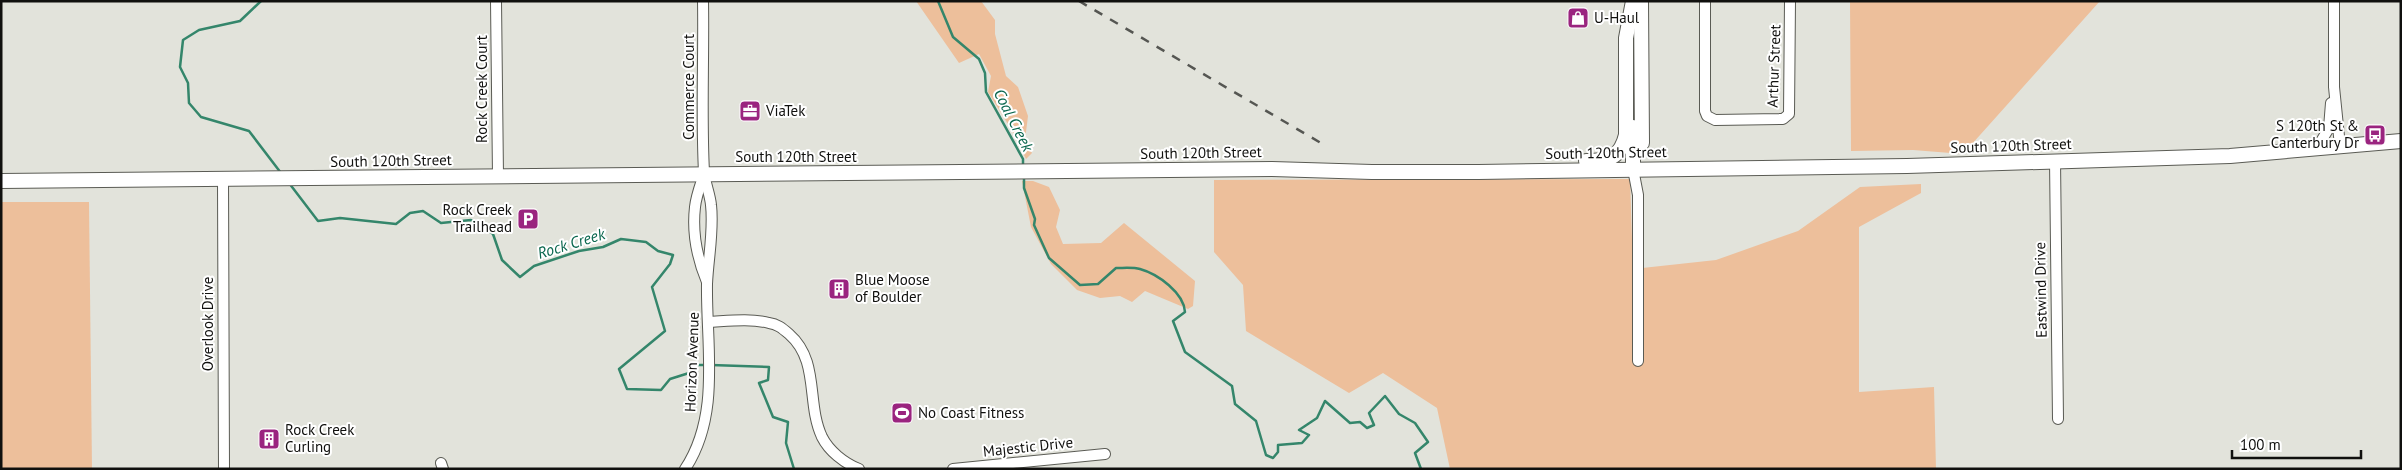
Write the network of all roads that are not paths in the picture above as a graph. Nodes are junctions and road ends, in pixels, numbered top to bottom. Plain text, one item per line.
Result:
1 (496, 1) edge
2 (703, 1) edge
3 (1633, 1) edge
4 (1641, 1) edge
5 (1705, 1) edge
6 (1790, 1) edge
7 (2334, 1) edge
8 (2334, 87) junction
9 (2401, 141) edge
10 (2340, 146) junction
11 (2317, 148) junction
12 (2055, 160) junction
13 (1638, 168) junction
14 (1478, 172) junction
15 (704, 174) junction
16 (498, 176) junction
17 (223, 179) junction
18 (1, 181) edge
19 (707, 282) junction
20 (708, 322) junction
21 (1638, 361) dead end
22 (2058, 419) dead end
23 (1105, 454) dead end
24 (224, 469) edge
25 (685, 469) edge
26 (859, 469) edge
27 (953, 469) edge

1 - 16 street, Rock Creek Court
2 - 15 street, Commerce Court
3 - 13 main road
3 - 14 main road
4 - 13 main road
5 - 6 street, Arthur Street
7 - 8 street
8 - 10 street
8 - 11 street
9 - 10 main road, South 120th Street
10 - 11 main road, South 120th Street
11 - 12 main road, South 120th Street
12 - 13 main road, South 120th Street
12 - 22 street, Eastwind Drive
13 - 14 main road, South 120th Street
13 - 21 street
14 - 15 main road, South 120th Street
15 - 16 main road, South 120th Street
15 - 19 street, Horizon Avenue
15 - 19 street, Horizon Avenue
16 - 17 main road, South 120th Street
17 - 18 main road, South 120th Street
17 - 24 street, Overlook Drive
19 - 20 street, Horizon Avenue
20 - 25 street, Horizon Avenue
20 - 26 street
23 - 27 street, Majestic Drive

